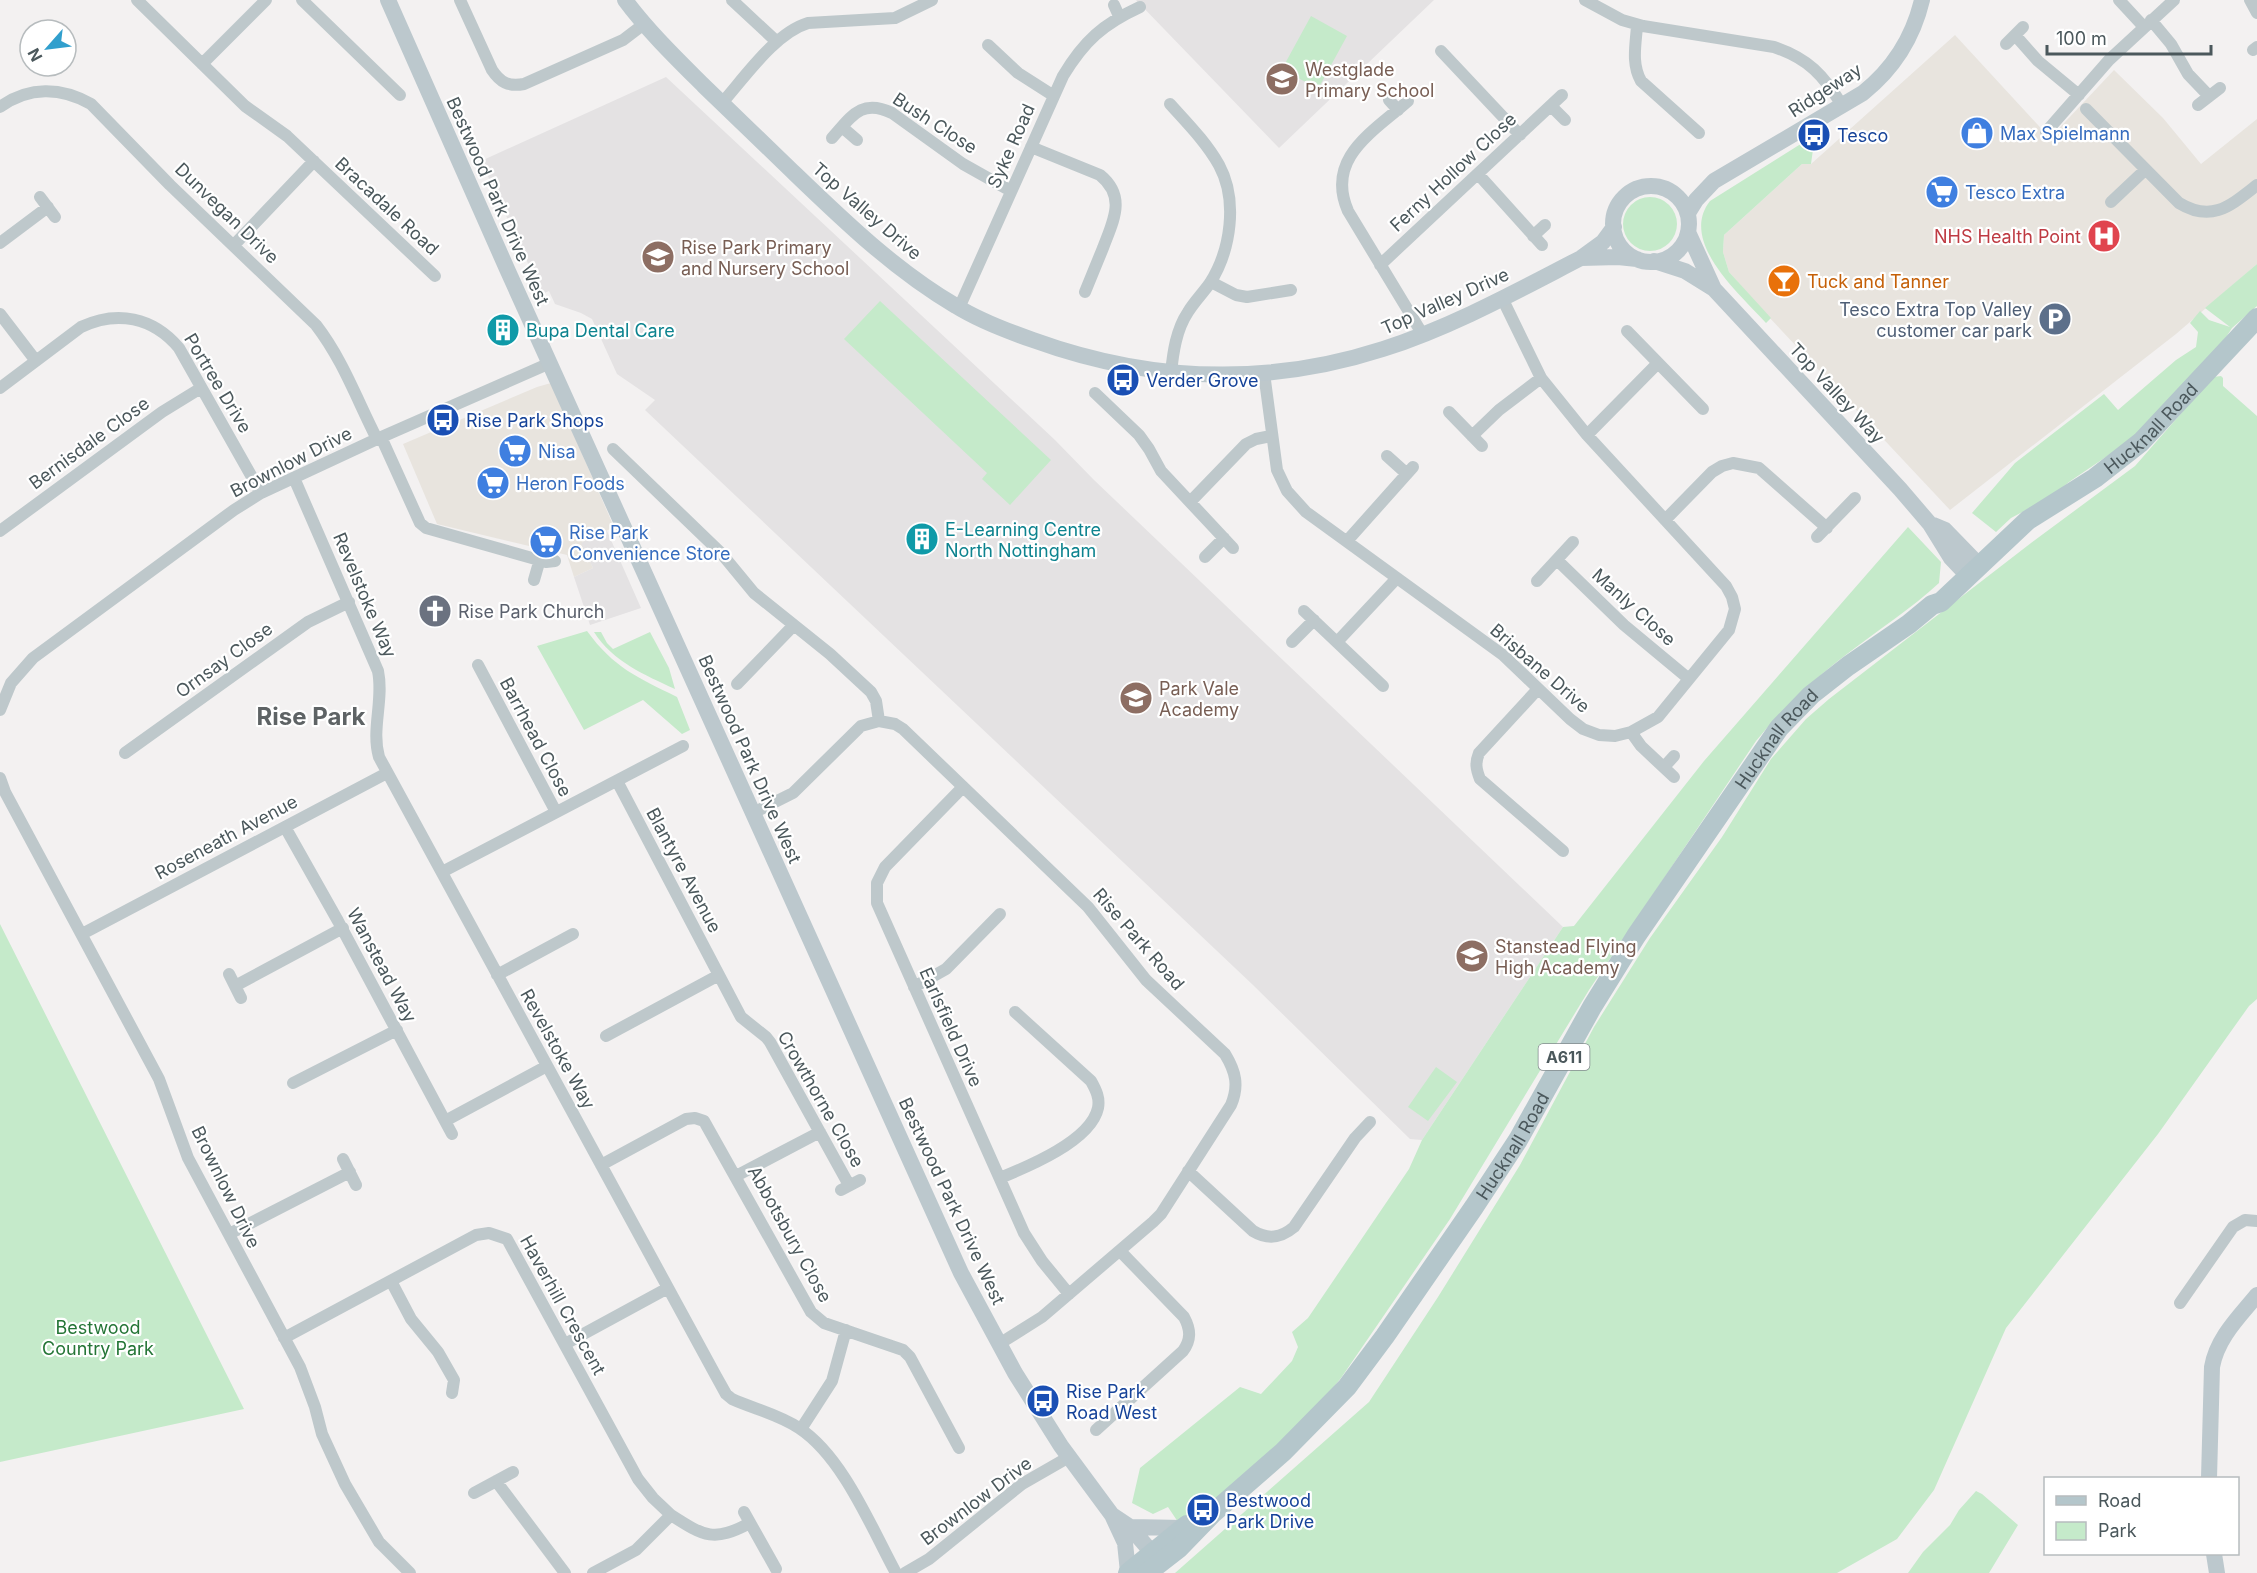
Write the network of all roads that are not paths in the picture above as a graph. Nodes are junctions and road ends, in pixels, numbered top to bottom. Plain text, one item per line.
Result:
1 (137, 0) edge
2 (266, 0) edge
3 (302, 0) edge
4 (388, 0) edge
5 (460, 0) edge
6 (625, 0) edge
7 (732, 0) edge
8 (932, 0) edge
9 (1585, 0) edge
10 (1922, 0) edge
11 (2120, 0) edge
12 (2174, 0) edge
13 (2250, 0) edge
14 (1140, 7) dead end
15 (2257, 13) edge
16 (644, 24) junction
17 (2148, 24) junction
18 (1637, 25) junction
19 (2015, 35) dead end
20 (777, 42) junction
21 (988, 45) dead end
22 (1444, 59) dead end
23 (384, 61) dead end
24 (202, 64) junction
25 (375, 71) junction
26 (2220, 88) dead end
27 (399, 95) dead end
28 (1562, 95) dead end
29 (2079, 95) junction
30 (1053, 96) junction
31 (2209, 96) junction
32 (1389, 100) dead end
33 (1408, 101) dead end
34 (722, 103) junction
35 (1188, 104) dead end
36 (1842, 105) junction
37 (2198, 105) dead end
38 (1551, 106) junction
39 (0, 107) edge
40 (2086, 109) dead end
41 (1398, 110) junction
42 (1565, 120) dead end
43 (842, 127) junction
44 (2046, 132) dead end
45 (1680, 134) dead end
46 (1520, 135) junction
47 (832, 138) dead end
48 (857, 140) dead end
49 (1031, 147) junction
50 (314, 161) junction
51 (2145, 170) junction
52 (1478, 174) junction
53 (1714, 181) junction
54 (2257, 185) edge
55 (1667, 189) junction
56 (1011, 190) junction
57 (40, 196) dead end
58 (2111, 202) dead end
59 (1688, 213) junction
60 (1545, 225) dead end
61 (1614, 227) junction
62 (1688, 232) junction
63 (0, 243) edge
64 (234, 245) junction
65 (1581, 258) junction
66 (1647, 260) junction
67 (1380, 265) junction
68 (435, 276) dead end
69 (1210, 282) junction
70 (1291, 290) dead end
71 (1714, 290) junction
72 (1085, 292) dead end
73 (1502, 298) junction
74 (959, 308) junction
75 (0, 314) edge
76 (2257, 318) edge
77 (1627, 332) dead end
78 (1423, 335) junction
79 (36, 361) junction
80 (550, 363) junction
81 (1658, 363) junction
82 (1171, 373) junction
83 (1264, 373) junction
84 (1541, 378) junction
85 (0, 388) edge
86 (201, 388) junction
87 (1703, 390) dead end
88 (1095, 393) dead end
89 (1693, 399) junction
90 (1703, 409) dead end
91 (1449, 412) dead end
92 (1587, 435) junction
93 (1271, 436) junction
94 (1472, 436) junction
95 (379, 438) junction
96 (1482, 446) dead end
97 (613, 449) dead end
98 (1387, 456) dead end
99 (294, 478) junction
100 (261, 493) junction
101 (1855, 498) dead end
102 (1190, 502) junction
103 (1665, 520) junction
104 (1827, 528) junction
105 (0, 531) edge
106 (1817, 537) dead end
107 (1224, 538) junction
108 (1347, 542) junction
109 (1574, 542) dead end
110 (1233, 548) dead end
111 (1205, 557) dead end
112 (540, 559) junction
113 (1557, 560) junction
114 (555, 561) dead end
115 (1971, 568) junction
116 (1397, 578) junction
117 (534, 580) dead end
118 (1537, 581) dead end
119 (349, 602) junction
120 (1304, 611) dead end
121 (1314, 620) junction
122 (793, 626) junction
123 (1293, 642) dead end
124 (1337, 642) junction
125 (478, 665) dead end
126 (1689, 679) junction
127 (737, 684) dead end
128 (1383, 686) dead end
129 (1538, 689) junction
130 (0, 710) edge
131 (879, 721) junction
132 (1631, 732) junction
133 (683, 746) dead end
134 (124, 753) dead end
135 (1674, 756) dead end
136 (1664, 767) junction
137 (387, 772) junction
138 (1674, 777) dead end
139 (0, 778) edge
140 (617, 781) junction
141 (963, 787) junction
142 (556, 812) junction
143 (753, 813) junction
144 (285, 827) junction
145 (1562, 833) dead end
146 (442, 872) junction
147 (1000, 914) dead end
148 (343, 928) junction
149 (82, 934) junction
150 (573, 934) dead end
151 (229, 974) dead end
152 (497, 975) junction
153 (719, 975) junction
154 (235, 986) junction
155 (914, 987) junction
156 (241, 998) dead end
157 (1015, 1012) dead end
158 (610, 1029) dead end
159 (397, 1030) junction
160 (547, 1066) junction
161 (293, 1083) dead end
162 (445, 1122) junction
163 (1370, 1122) dead end
164 (820, 1132) junction
165 (452, 1134) dead end
166 (343, 1160) dead end
167 (601, 1165) junction
168 (1188, 1171) junction
169 (350, 1172) junction
170 (736, 1176) junction
171 (1000, 1178) junction
172 (356, 1185) dead end
173 (850, 1185) dead end
174 (2257, 1221) edge
175 (229, 1234) junction
176 (1120, 1251) junction
177 (391, 1281) junction
178 (668, 1288) junction
179 (1069, 1294) junction
180 (2257, 1294) edge
181 (2180, 1303) dead end
182 (846, 1330) junction
183 (284, 1338) junction
184 (565, 1344) junction
185 (999, 1344) junction
186 (452, 1393) dead end
187 (801, 1429) junction
188 (1096, 1430) dead end
189 (959, 1448) dead end
190 (1069, 1457) junction
191 (513, 1472) dead end
192 (2209, 1477) edge
193 (496, 1481) junction
194 (474, 1493) dead end
195 (1212, 1514) junction
196 (671, 1515) junction
197 (1112, 1515) junction
198 (1130, 1527) junction
199 (1182, 1528) junction
200 (2214, 1555) edge
201 (1143, 1567) edge
202 (776, 1569) dead end
203 (410, 1573) edge
204 (565, 1573) edge
205 (593, 1573) edge
206 (896, 1573) edge
207 (904, 1573) edge
208 (2217, 1573) edge

1 - 24 street, Bracadale Road
2 - 24 street
3 - 25 street
4 - 80 street, Bestwood Park Drive West
5 - 16 street
6 - 16 street, Top Valley Drive
7 - 20 street
8 - 20 street
9 - 18 street
10 - 36 street, Ridgeway
11 - 17 street
12 - 17 street
13 - 15 street
14 - 30 street, Syke Road
16 - 34 street, Top Valley Drive
17 - 29 street
17 - 31 street
18 - 36 street
18 - 45 street
19 - 29 street
20 - 34 street
21 - 30 street
22 - 46 street
23 - 25 street
24 - 50 street, Bracadale Road
25 - 27 street
26 - 31 street
28 - 38 street, Ferny Hollow Close
29 - 44 street
30 - 49 street, Syke Road
31 - 37 street
32 - 41 street
33 - 41 street
34 - 74 street, Top Valley Drive
35 - 69 street
36 - 53 street, Ridgeway
38 - 42 street
38 - 46 street, Ferny Hollow Close
39 - 64 street, Dunvegan Drive
40 - 51 street
41 - 67 street
43 - 47 street, Bush Close
43 - 48 street
43 - 56 street, Bush Close
46 - 52 street, Ferny Hollow Close
49 - 56 street, Syke Road
49 - 72 street
50 - 64 street, Bracadale Road
50 - 68 street, Bracadale Road
51 - 54 street
51 - 58 street
52 - 60 street
52 - 67 street, Ferny Hollow Close
53 - 55 street, Ridgeway
53 - 59 street, Ridgeway
55 - 59 street
55 - 61 street
56 - 74 street, Syke Road
57 - 63 street
59 - 62 street
61 - 65 street, Top Valley Drive
61 - 66 street
62 - 66 street
62 - 71 street, Top Valley Way
64 - 95 street, Dunvegan Drive
65 - 66 street, Top Valley Drive
65 - 73 street, Top Valley Drive
66 - 71 street, Top Valley Way
67 - 78 street
69 - 70 street
69 - 82 street
71 - 115 street, Top Valley Way
73 - 78 street, Top Valley Drive
73 - 84 street, Brisbane Drive
74 - 82 street, Top Valley Drive
75 - 79 street
76 - 115 main road, Hucknall Road / A611
77 - 81 street
78 - 83 street, Top Valley Drive
79 - 85 street, Portree Drive
79 - 86 street, Portree Drive
80 - 95 street, Brownlow Drive
80 - 143 street, Bestwood Park Drive West
81 - 89 street
81 - 92 street
82 - 83 street, Top Valley Drive
83 - 93 street, Brisbane Drive
84 - 92 street, Brisbane Drive
84 - 94 street
86 - 100 street, Portree Drive
86 - 105 street, Bernisdale Close
87 - 89 street
88 - 102 street
89 - 90 street
91 - 94 street
92 - 103 street, Brisbane Drive
93 - 102 street
93 - 108 street, Brisbane Drive
94 - 96 street
95 - 99 street, Brownlow Drive
95 - 112 street, Dunvegan Drive
97 - 122 street
98 - 108 street
99 - 100 street, Brownlow Drive
99 - 119 street, Revelstoke Way
100 - 130 street, Brownlow Drive
101 - 104 street
102 - 107 street
103 - 104 street
103 - 126 street, Brisbane Drive
104 - 106 street
107 - 110 street
107 - 111 street
108 - 116 street, Brisbane Drive
109 - 113 street
112 - 114 street, Dunvegan Drive
112 - 117 street
113 - 118 street
113 - 126 street, Manly Close
115 - 195 main road, Hucknall Road / A611
116 - 124 street
116 - 129 street, Brisbane Drive
119 - 134 street, Ornsay Close
119 - 137 street, Revelstoke Way
120 - 121 street
121 - 123 street
121 - 124 street
122 - 127 street
122 - 131 street
124 - 128 street
125 - 142 street, Barrhead Close
126 - 132 street, Brisbane Drive
129 - 132 street, Brisbane Drive
129 - 145 street
131 - 141 street, Rise Park Road
131 - 143 street
132 - 136 street
133 - 140 street
135 - 136 street
136 - 138 street
137 - 144 street, Roseneath Avenue
137 - 146 street, Revelstoke Way
139 - 149 street, Brownlow Drive
140 - 142 street
140 - 153 street, Blantyre Avenue
141 - 155 street, Earlsfield Drive
141 - 168 street, Rise Park Road
142 - 146 street
143 - 185 street, Bestwood Park Drive West
144 - 148 street, Wanstead Way
144 - 149 street, Roseneath Avenue
146 - 152 street, Revelstoke Way
147 - 155 street
148 - 154 street
148 - 159 street, Wanstead Way
149 - 175 street, Brownlow Drive
150 - 152 street
151 - 154 street
152 - 160 street, Revelstoke Way
153 - 158 street
153 - 164 street, Crowthorne Close
154 - 156 street
155 - 171 street, Earlsfield Drive
157 - 171 street
159 - 161 street
159 - 162 street, Wanstead Way
160 - 162 street
160 - 167 street, Revelstoke Way
162 - 165 street, Wanstead Way
163 - 168 street
164 - 170 street
164 - 173 street, Crowthorne Close
166 - 169 street
167 - 170 street, Abbotsbury Close
167 - 178 street, Revelstoke Way
168 - 176 street, Rise Park Road
169 - 172 street
169 - 175 street
170 - 182 street, Abbotsbury Close
171 - 179 street, Earlsfield Drive
174 - 181 street
175 - 183 street, Brownlow Drive
176 - 179 street, Rise Park Road
176 - 188 street
177 - 183 street, Haverhill Crescent
177 - 184 street, Haverhill Crescent
177 - 186 street
178 - 184 street
178 - 187 street, Revelstoke Way
179 - 185 street, Rise Park Road
180 - 192 street
182 - 187 street
182 - 189 street, Abbotsbury Close
183 - 203 street, Brownlow Drive
184 - 196 street, Haverhill Crescent
185 - 190 street, Bestwood Park Drive West
187 - 206 street, Revelstoke Way
190 - 197 street, Bestwood Park Drive West
190 - 207 street, Brownlow Drive
191 - 193 street
193 - 194 street
193 - 204 street
195 - 199 main road, Hucknall Road / A611
195 - 201 main road, Hucknall Road / A611
196 - 202 street, Haverhill Crescent
196 - 205 street
197 - 198 street
197 - 201 street
198 - 199 street
198 - 201 street
199 - 201 main road, Hucknall Road / A611
200 - 208 street

